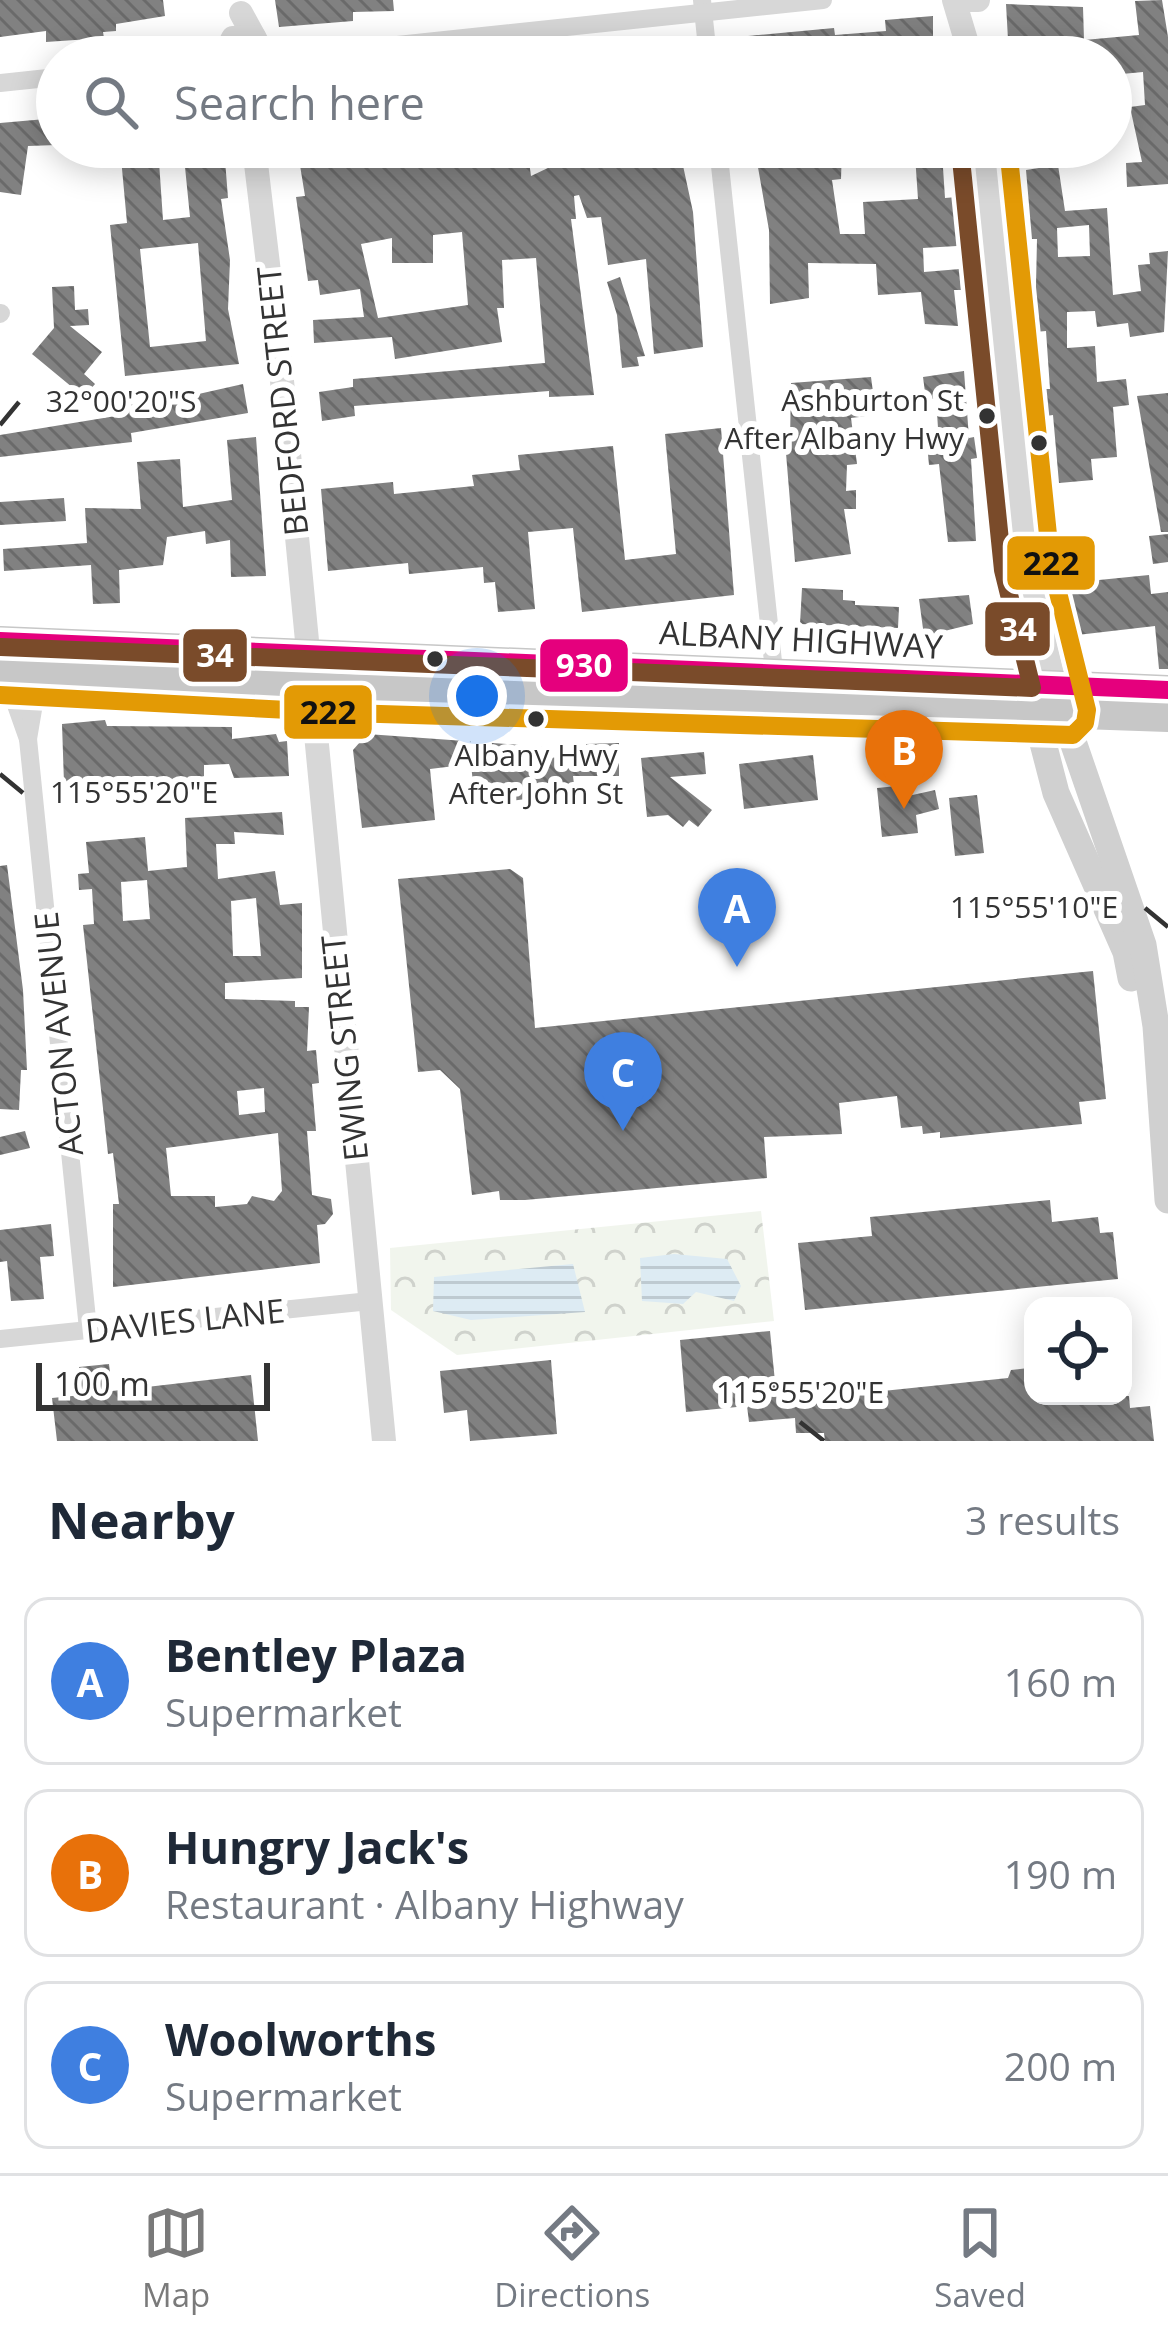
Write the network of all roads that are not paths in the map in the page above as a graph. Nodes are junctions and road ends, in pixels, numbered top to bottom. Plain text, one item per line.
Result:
1 (823, 0) edge
2 (969, 1) edge
3 (240, 6) edge
4 (703, 6) edge
5 (247, 36) edge
6 (394, 36) edge
7 (707, 36) edge
8 (972, 36) edge
9 (36, 79) edge
10 (0, 83) edge
11 (256, 168) edge
12 (720, 168) edge
13 (986, 168) edge
14 (308, 655) junction
15 (1, 661) edge
16 (774, 671) junction
17 (38, 674) junction
18 (311, 687) junction
19 (1168, 690) edge
20 (1045, 699) junction
21 (1168, 717) edge
22 (28, 739) junction
23 (1168, 1200) edge
24 (370, 1301) junction
25 (88, 1329) junction
26 (0, 1339) edge
27 (384, 1441) edge

1 - 4 street
2 - 8 street
3 - 5 street
4 - 6 street
4 - 7 street
9 - 10 street
11 - 14 street, BEDFORD STREET
12 - 16 street
13 - 20 street
14 - 15 highway, ALBANY HIGHWAY
14 - 16 highway, ALBANY HIGHWAY
14 - 18 street, EWING STREET
15 - 17 highway, ALBANY HIGHWAY
15 - 22 street, ACTON AVENUE
16 - 20 highway, ALBANY HIGHWAY
17 - 18 highway, ALBANY HIGHWAY
17 - 22 street, ACTON AVENUE
18 - 20 highway, ALBANY HIGHWAY
18 - 24 street, EWING STREET
19 - 20 highway, ALBANY HIGHWAY
20 - 21 highway, ALBANY HIGHWAY
20 - 23 main road
22 - 25 street, ACTON AVENUE
24 - 25 street, DAVIES LANE
24 - 27 street, EWING STREET
25 - 26 street, DAVIES LANE

